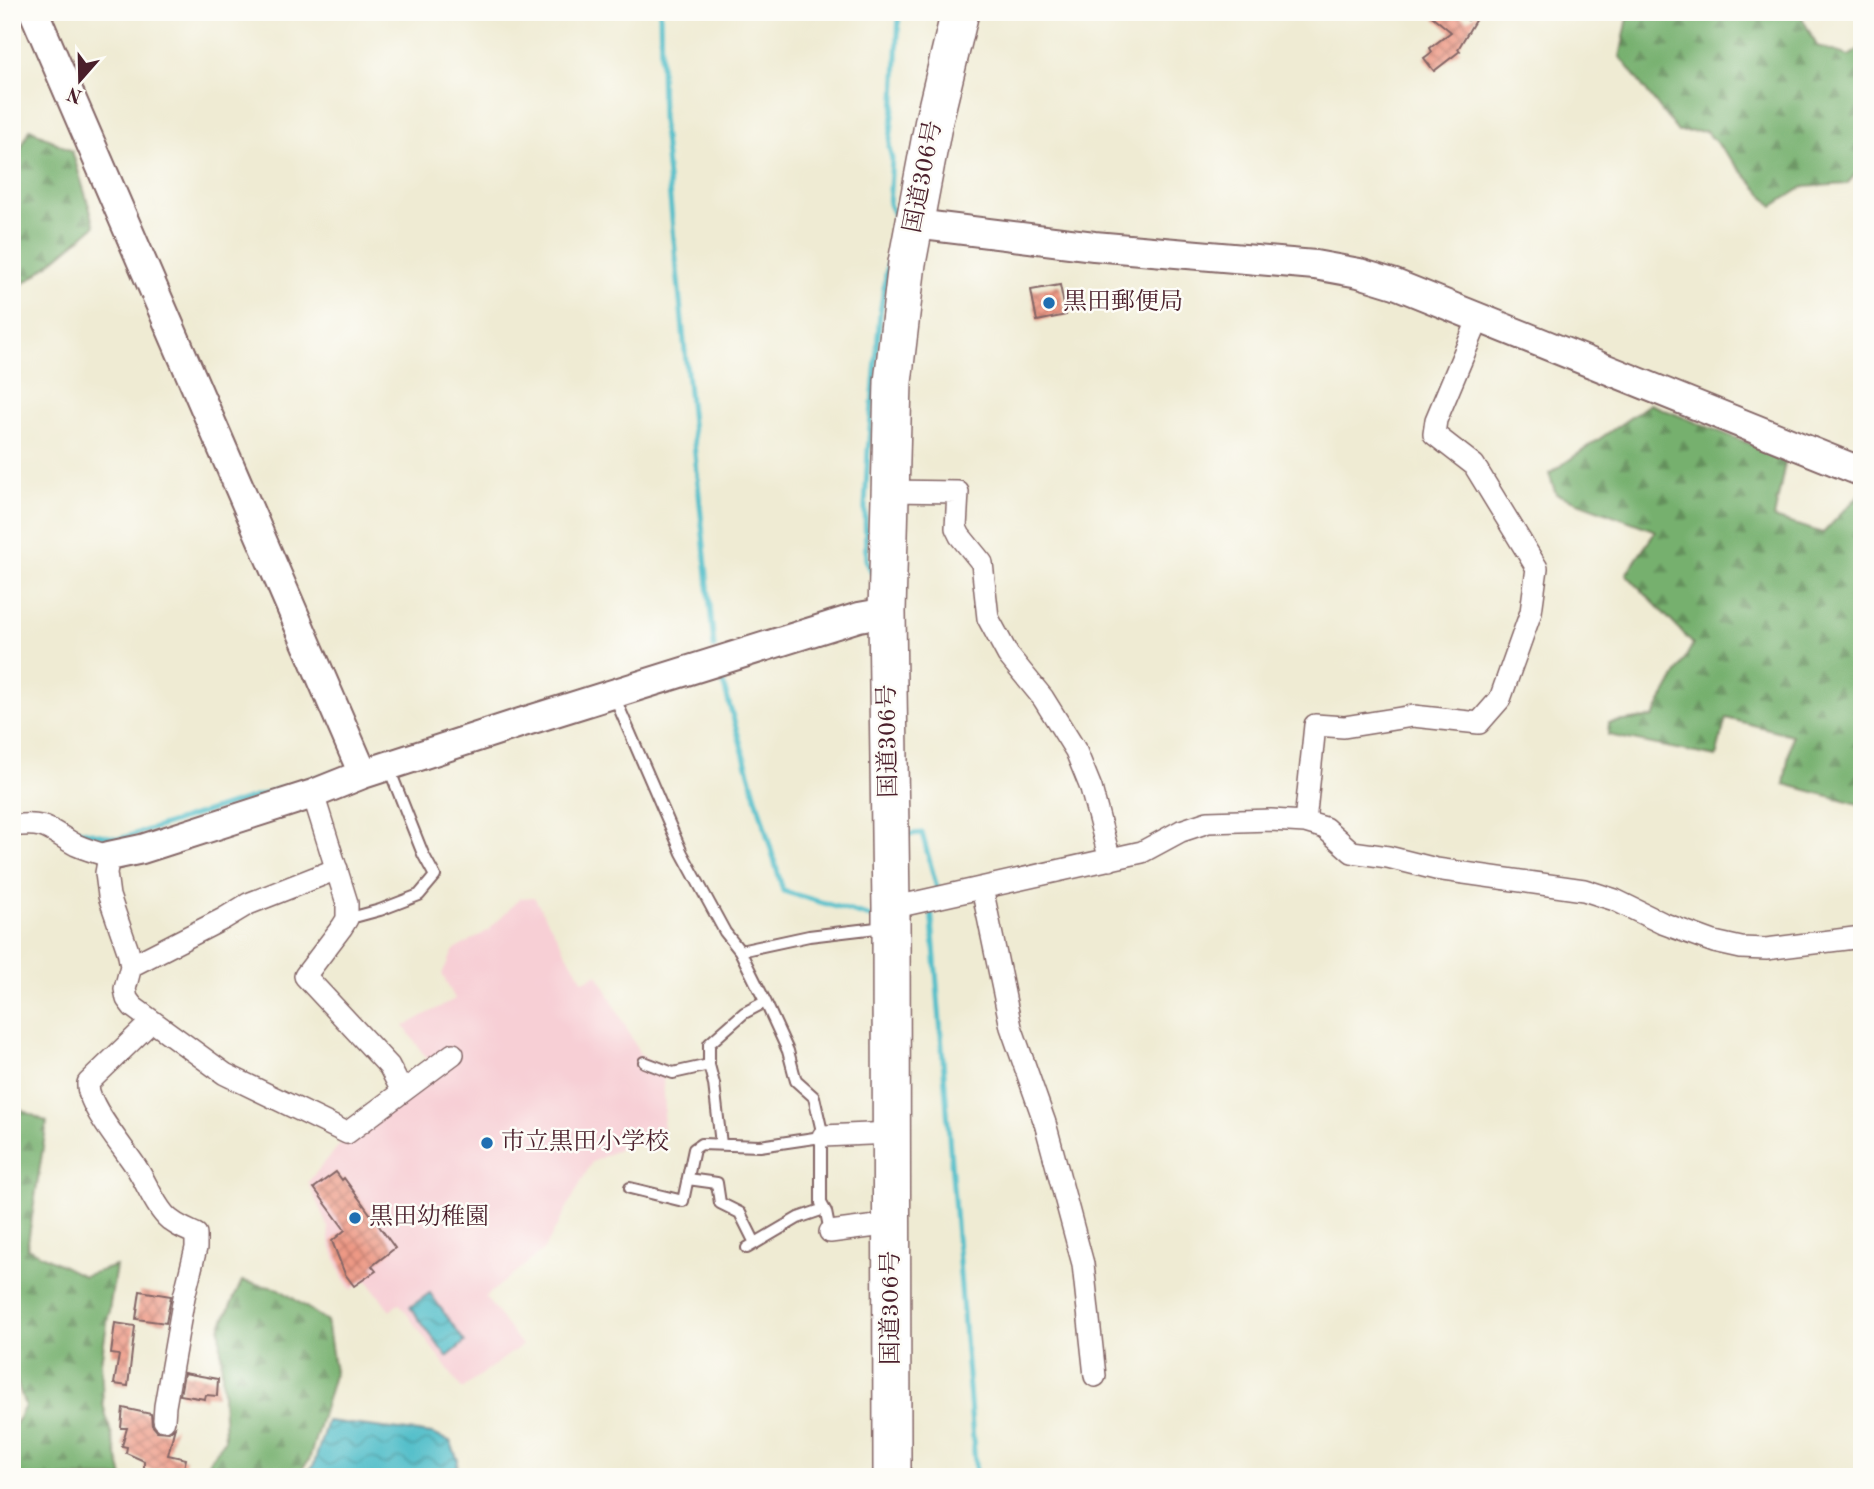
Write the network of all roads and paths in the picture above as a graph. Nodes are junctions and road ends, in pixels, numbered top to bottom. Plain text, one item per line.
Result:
1 (34, 12) edge
2 (960, 12) edge
3 (915, 224) junction
4 (1479, 318) junction
5 (1862, 472) edge
6 (889, 491) junction
7 (887, 612) junction
8 (612, 694) junction
9 (376, 770) junction
10 (313, 794) junction
11 (1305, 822) junction
12 (12, 826) edge
13 (109, 856) junction
14 (1110, 860) junction
15 (337, 869) junction
16 (982, 888) junction
17 (891, 917) junction
18 (347, 919) junction
19 (1862, 937) edge
20 (740, 951) junction
21 (131, 966) junction
22 (765, 1002) junction
23 (152, 1021) junction
24 (453, 1054) dead end
25 (644, 1062) dead end
26 (709, 1065) junction
27 (402, 1091) junction
28 (892, 1133) junction
29 (822, 1137) junction
30 (721, 1144) junction
31 (688, 1179) junction
32 (630, 1188) dead end
33 (824, 1209) junction
34 (892, 1224) junction
35 (830, 1232) joint
36 (1095, 1376) dead end
37 (164, 1420) dead end
38 (892, 1477) edge

1 - 9 street
2 - 3 highway, 国道306号
3 - 4 street
3 - 6 highway, 国道306号
4 - 5 street
4 - 11 street
6 - 7 highway, 国道306号
6 - 14 street
7 - 8 street
7 - 17 highway, 国道306号
8 - 9 street
8 - 20 lane
9 - 10 street
9 - 18 lane
10 - 13 street
10 - 15 street
11 - 14 street
11 - 19 street
12 - 13 street
13 - 21 street
14 - 16 street
15 - 18 street
15 - 21 street
16 - 17 street
16 - 36 street
17 - 20 lane
17 - 28 highway, 国道306号
18 - 27 street
20 - 22 lane
21 - 23 street
22 - 26 lane
22 - 29 lane
23 - 27 street
23 - 37 street
24 - 27 street
25 - 26 lane
26 - 30 lane
28 - 29 street
28 - 34 highway, 国道306号
29 - 30 lane
29 - 33 lane
30 - 31 lane
31 - 32 lane
31 - 33 lane
33 - 35 lane
34 - 35 street
34 - 38 highway, 国道306号

